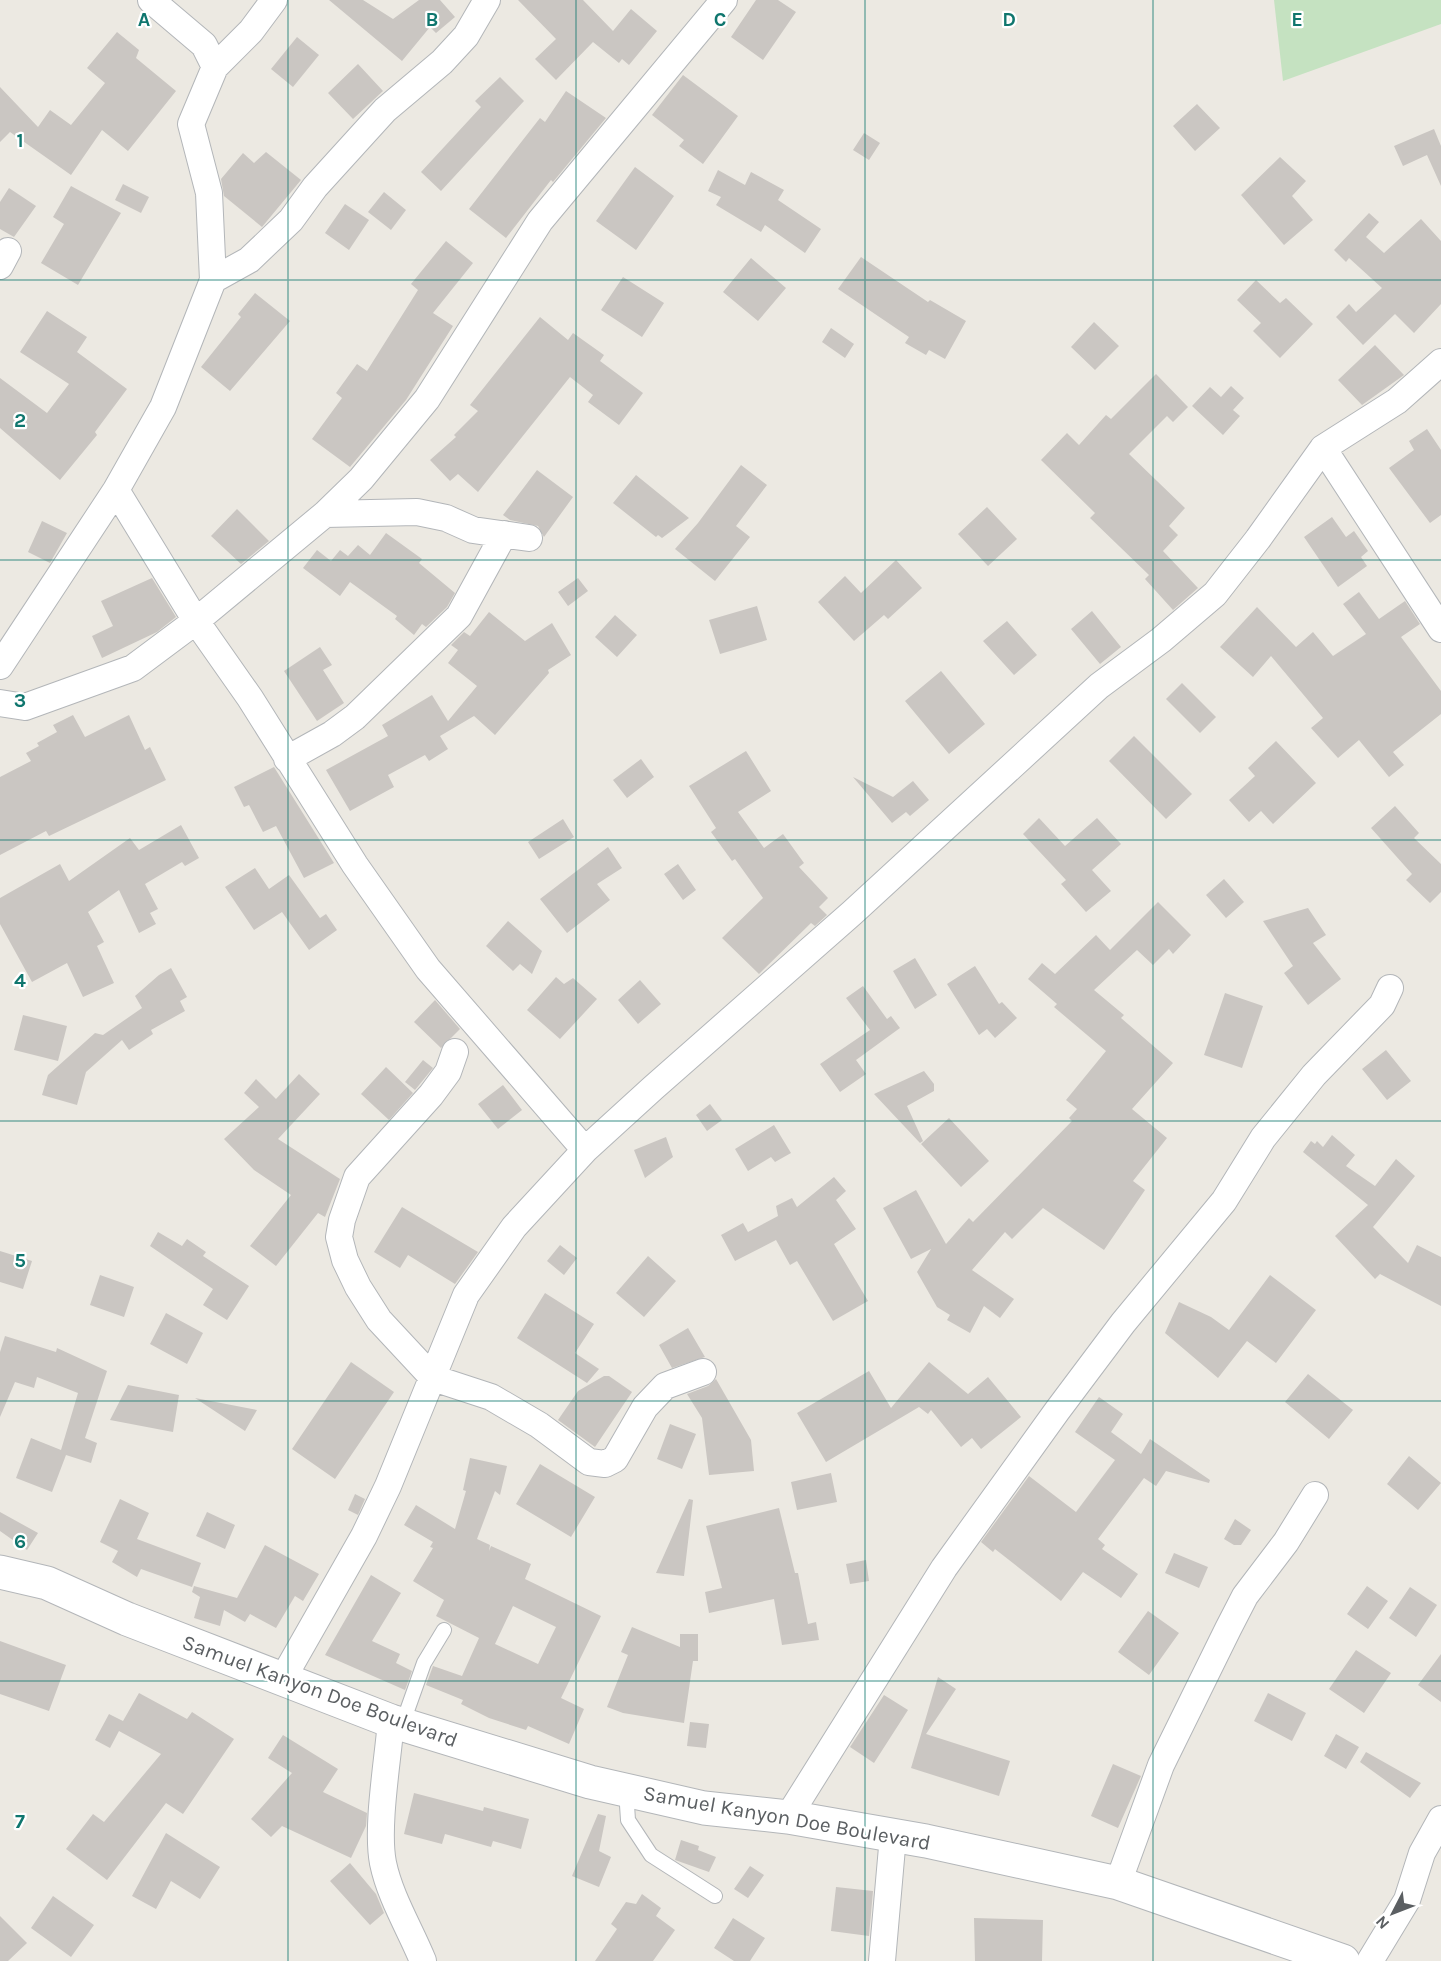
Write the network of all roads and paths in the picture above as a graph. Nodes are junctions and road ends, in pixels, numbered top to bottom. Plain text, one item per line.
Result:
1 (151, 0) edge
2 (274, 0) edge
3 (487, 0) edge
4 (724, 0) edge
5 (215, 67) junction
6 (213, 280) junction
7 (1441, 362) edge
8 (1323, 448) junction
9 (116, 490) junction
10 (325, 514) junction
11 (504, 534) junction
12 (529, 538) dead end
13 (196, 621) junction
14 (1441, 629) edge
15 (0, 666) edge
16 (0, 703) edge
17 (287, 759) junction
18 (1390, 988) dead end
19 (455, 1053) dead end
20 (585, 1150) junction
21 (703, 1372) dead end
22 (433, 1378) junction
23 (1315, 1495) dead end
24 (0, 1572) edge
25 (444, 1630) dead end
26 (282, 1680) junction
27 (396, 1723) junction
28 (626, 1790) junction
29 (788, 1817) junction
30 (1441, 1819) edge
31 (892, 1836) junction
32 (1118, 1883) junction
33 (715, 1896) dead end
34 (423, 1961) edge
35 (882, 1961) edge
36 (1347, 1961) edge

1 - 5 street
2 - 5 street
3 - 6 street
4 - 10 street
5 - 6 street
6 - 9 street
7 - 8 street
8 - 14 street
8 - 20 street
9 - 13 street
9 - 15 street
10 - 11 street
10 - 13 street
11 - 12 street
11 - 17 street
13 - 16 street
13 - 17 street
17 - 20 street
18 - 29 street
19 - 22 street
20 - 22 street
21 - 22 street
22 - 26 street
23 - 32 street
24 - 26 street, Samuel Kanyon Doe Boulevard
25 - 27 lane
26 - 27 street, Samuel Kanyon Doe Boulevard
27 - 28 street, Samuel Kanyon Doe Boulevard
27 - 34 street
28 - 29 street, Samuel Kanyon Doe Boulevard
28 - 33 lane
29 - 31 street, Samuel Kanyon Doe Boulevard
30 - 36 street
31 - 32 street, Samuel Kanyon Doe Boulevard
31 - 35 street
32 - 36 street, Samuel Kanyon Doe Boulevard

